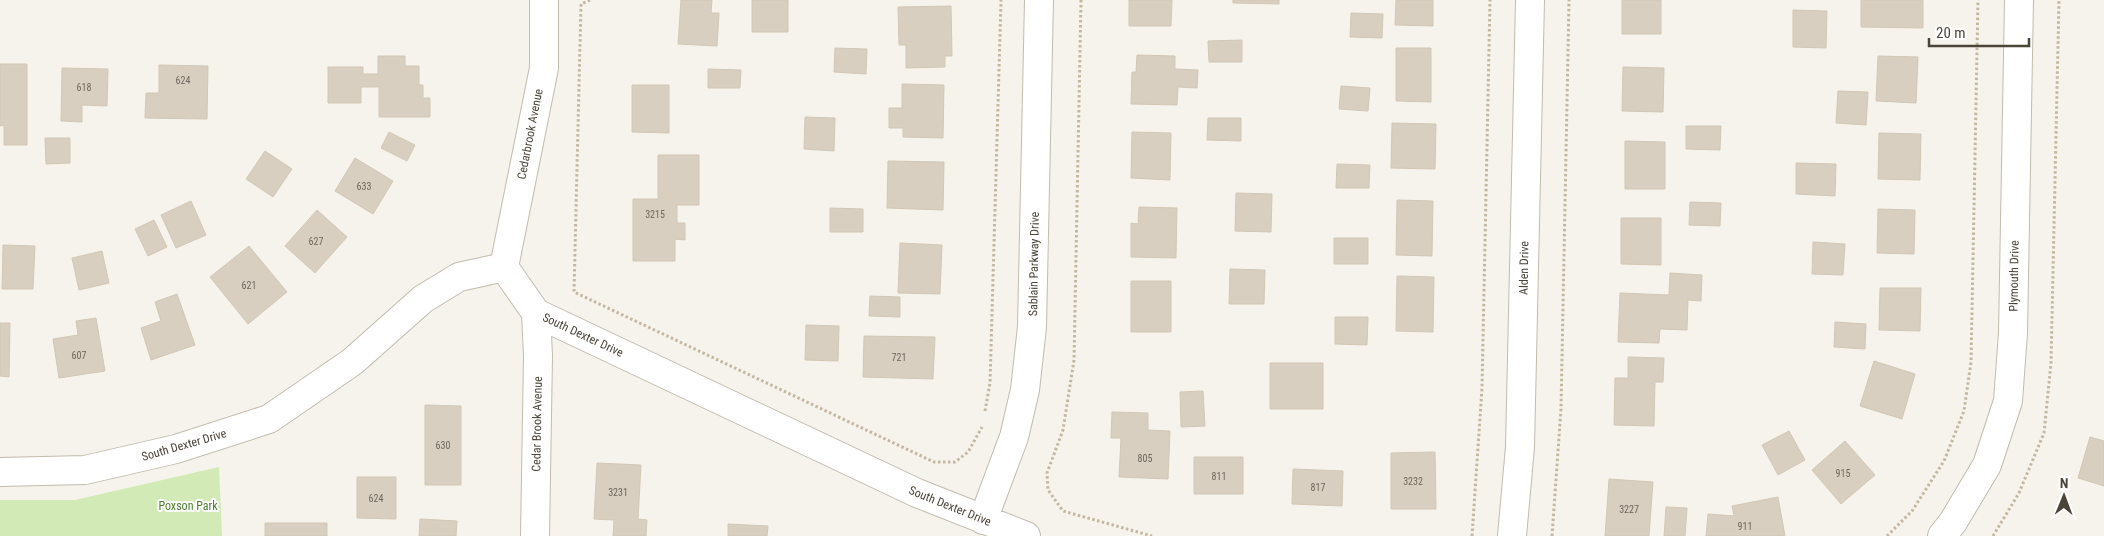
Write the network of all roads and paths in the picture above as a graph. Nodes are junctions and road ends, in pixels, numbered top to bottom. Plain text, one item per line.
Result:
1 (544, 0) edge
2 (590, 0) edge
3 (1001, 0) edge
4 (1039, 0) edge
5 (1080, 0) edge
6 (1490, 0) edge
7 (1530, 0) edge
8 (1569, 0) edge
9 (1978, 0) edge
10 (2019, 0) edge
11 (504, 267) junction
12 (536, 313) junction
13 (985, 416) dead end
14 (984, 424) dead end
15 (0, 472) edge
16 (983, 520) junction
17 (535, 536) edge
18 (1026, 536) edge
19 (1152, 536) edge
20 (1472, 536) edge
21 (1512, 536) edge
22 (1552, 536) edge
23 (1887, 536) edge
24 (1942, 536) edge

1 - 11 street, Cedarbrook Avenue
2 - 14 path
3 - 13 path
4 - 16 street, Sablain Parkway Drive
5 - 19 path
6 - 20 path
7 - 21 street, Alden Drive
8 - 22 path
9 - 23 path
10 - 24 street, Plymouth Drive
11 - 12 street, South Dexter Drive
11 - 15 street, South Dexter Drive
12 - 16 street, South Dexter Drive
12 - 17 street, Cedar Brook Avenue
16 - 18 street, South Dexter Drive

